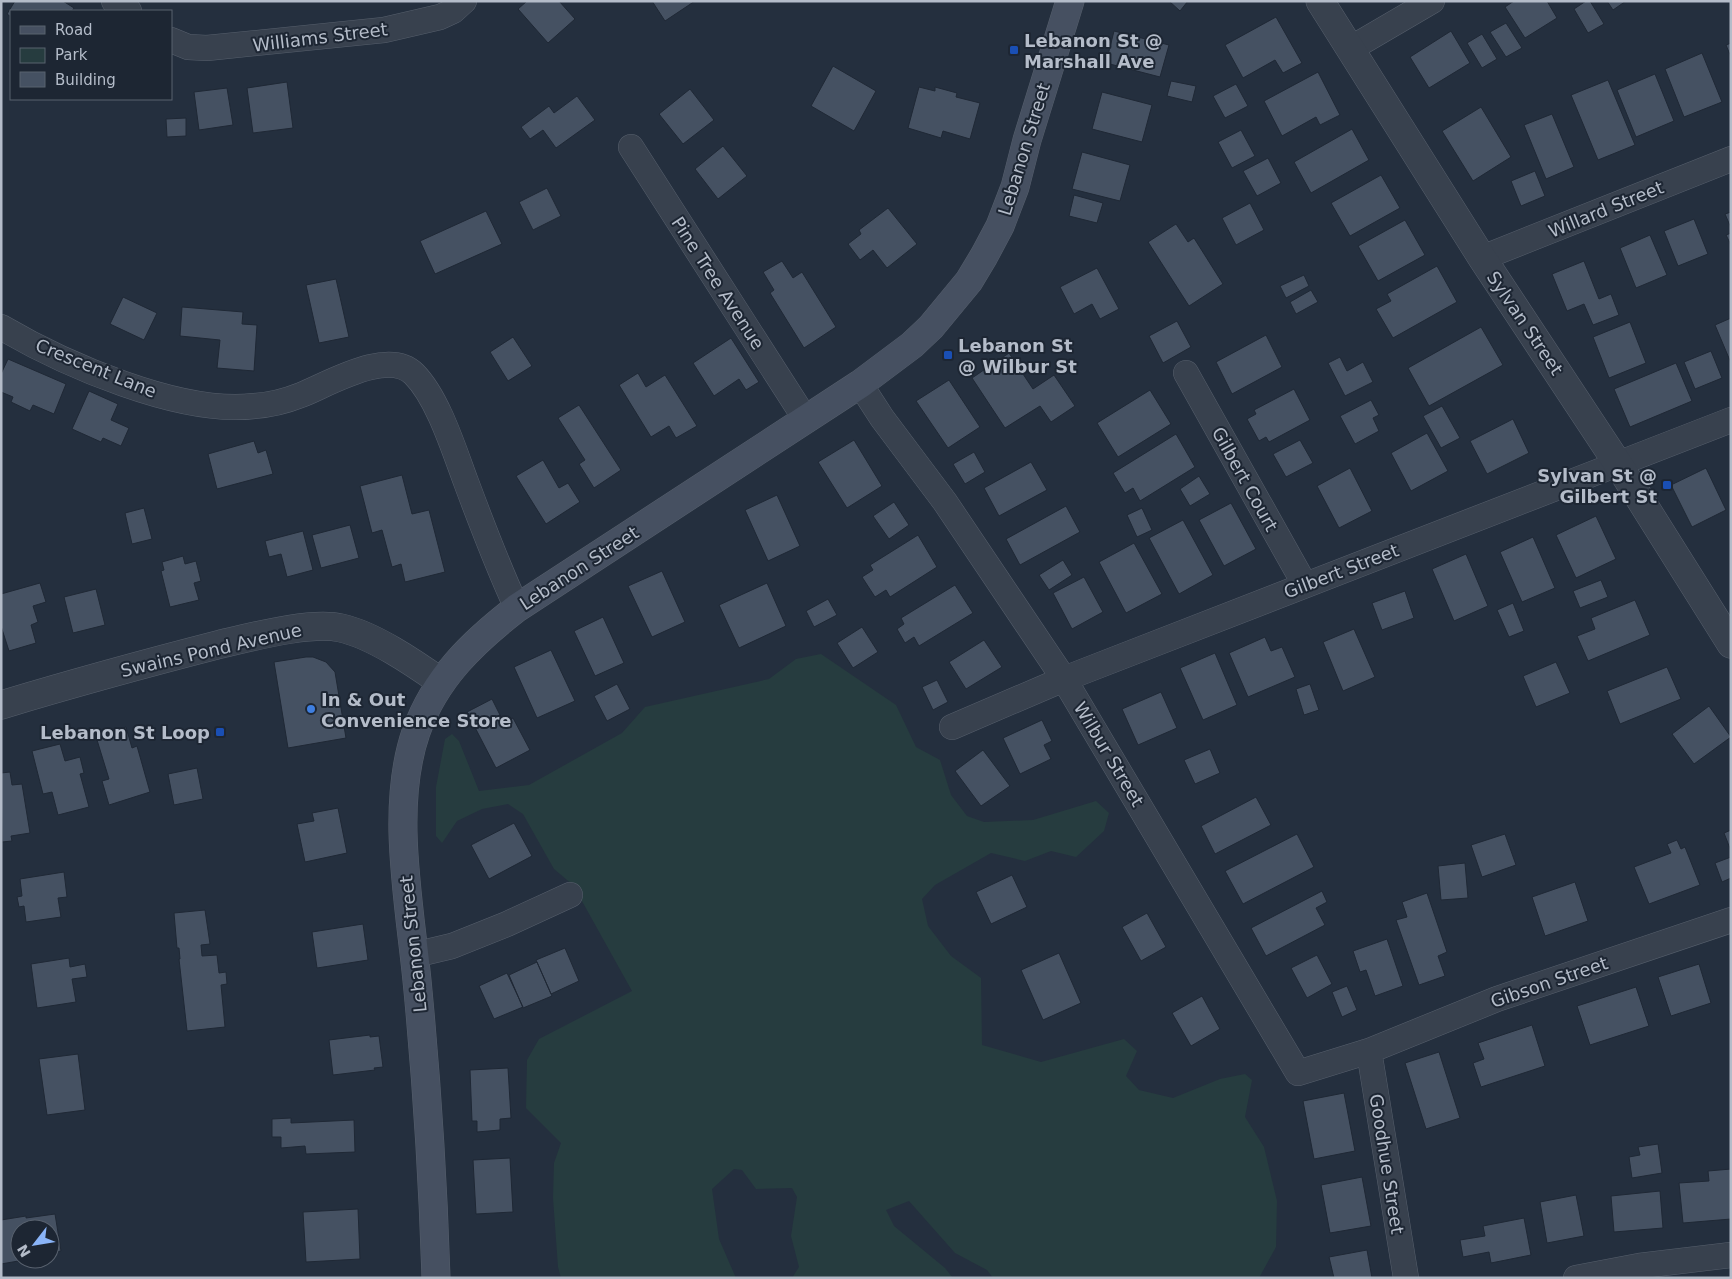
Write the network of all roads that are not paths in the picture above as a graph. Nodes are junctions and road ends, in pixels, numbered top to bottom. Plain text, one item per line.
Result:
1 (114, 1) edge
2 (464, 1) edge
3 (1070, 1) edge
4 (1320, 1) edge
5 (1432, 1) edge
6 (128, 10) edge
7 (172, 40) edge
8 (1350, 49) junction
9 (631, 147) dead end
10 (1731, 159) edge
11 (1482, 258) junction
12 (1, 326) edge
13 (1186, 373) dead end
14 (860, 384) junction
15 (806, 420) junction
16 (1731, 420) edge
17 (1618, 464) junction
18 (1305, 585) junction
19 (517, 608) junction
20 (1731, 644) edge
21 (1064, 679) junction
22 (441, 682) junction
23 (1, 705) edge
24 (952, 727) dead end
25 (570, 895) dead end
26 (1731, 920) edge
27 (414, 955) junction
28 (1369, 1051) junction
29 (1731, 1255) edge
30 (436, 1278) edge
31 (1406, 1278) edge
32 (1576, 1278) edge

1 - 6 street
2 - 7 street, Williams Street
3 - 14 main road, Lebanon Street
4 - 8 street, Sylvan Street
5 - 8 street
8 - 11 street, Sylvan Street
9 - 15 street, Pine Tree Avenue
10 - 11 street, Willard Street
11 - 17 street, Sylvan Street
12 - 19 street, Crescent Lane
13 - 18 street, Gilbert Court
14 - 15 main road, Lebanon Street
14 - 21 street, Wilbur Street
15 - 19 main road, Lebanon Street
16 - 17 street, Gilbert Street
17 - 18 street, Gilbert Street
17 - 20 street, Sylvan Street
18 - 21 street, Gilbert Street
19 - 22 main road, Lebanon Street
21 - 24 street, Gilbert Street
21 - 28 street, Wilbur Street
22 - 23 street, Swains Pond Avenue
22 - 27 main road, Lebanon Street
25 - 27 street
26 - 28 street, Gibson Street
27 - 30 main road, Lebanon Street
28 - 31 street, Goodhue Street
29 - 32 street

